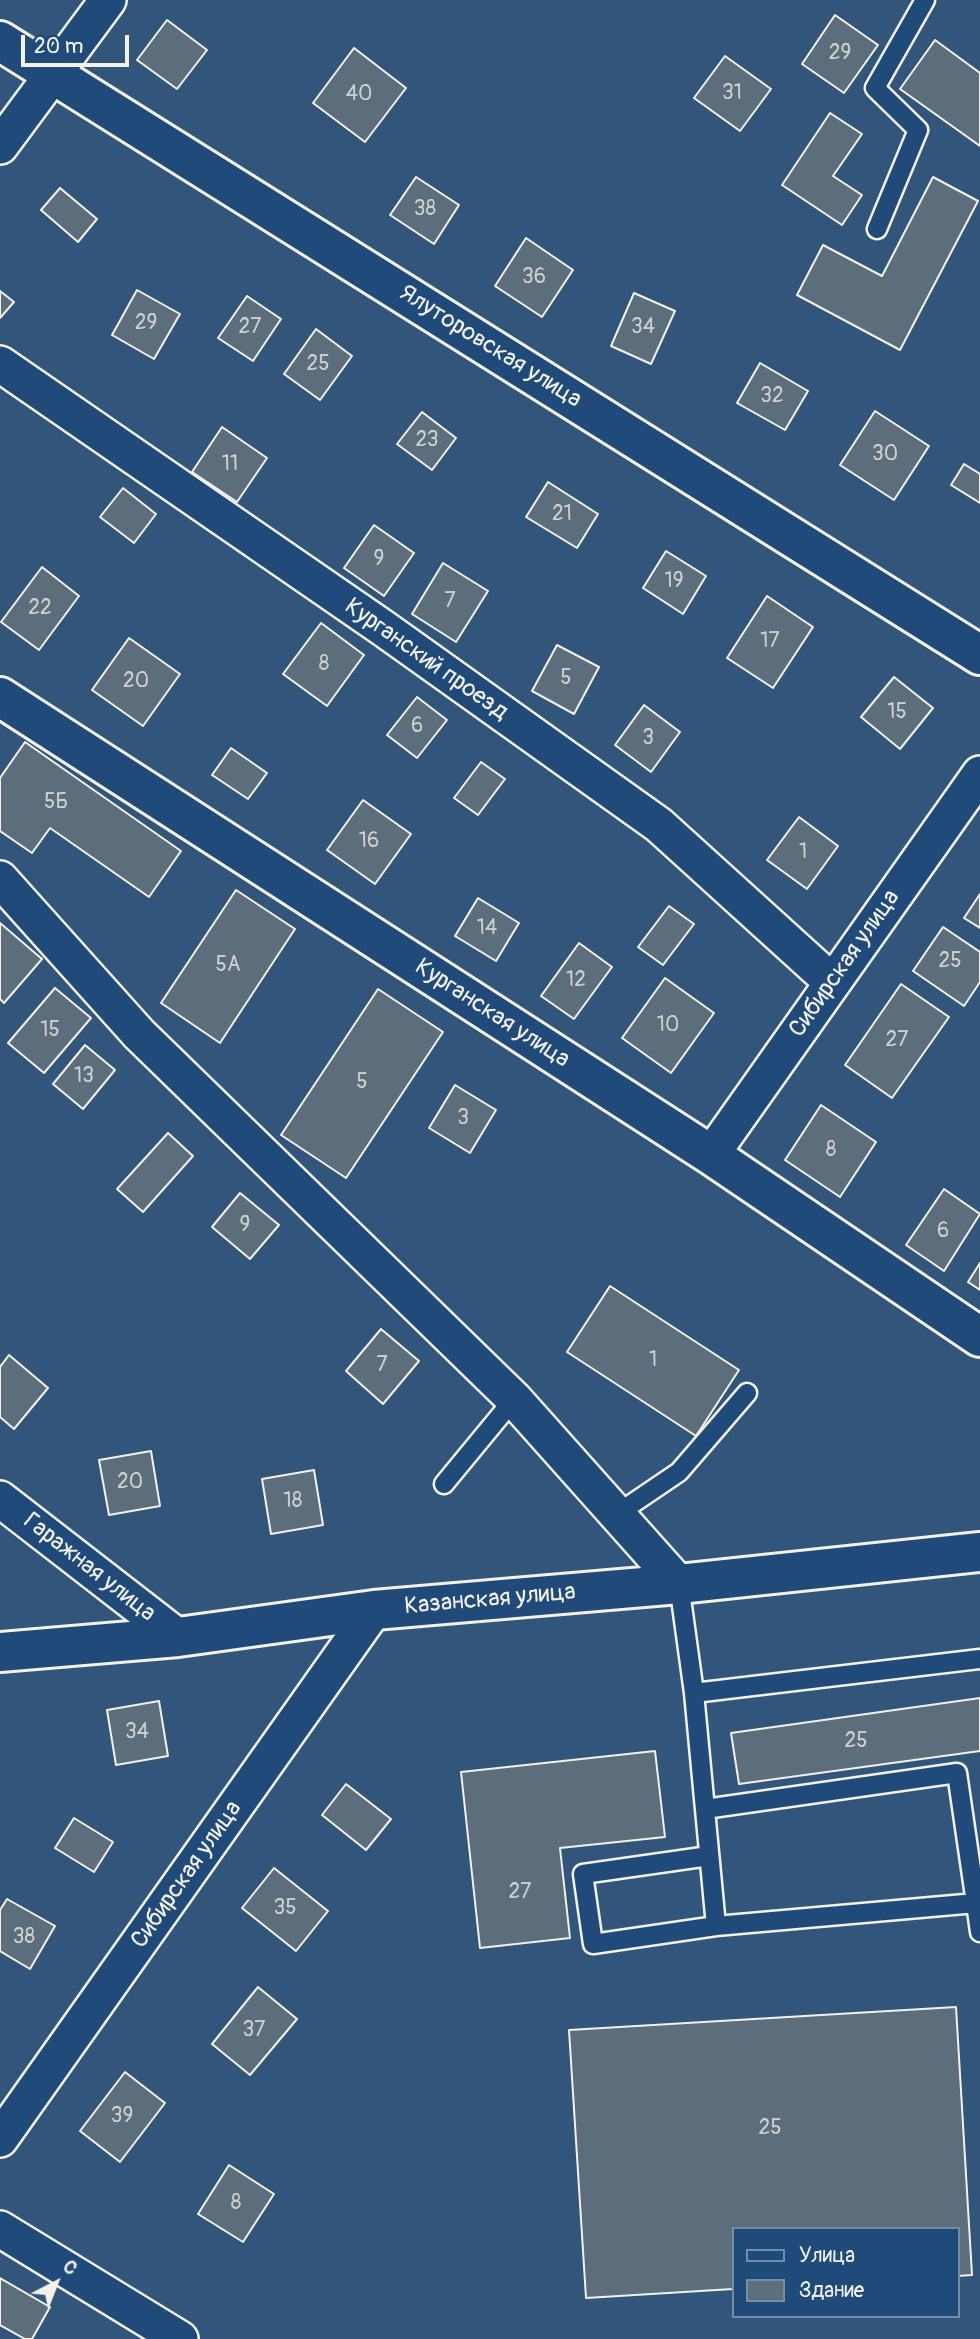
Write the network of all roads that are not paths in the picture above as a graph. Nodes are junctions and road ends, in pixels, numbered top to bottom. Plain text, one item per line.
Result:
1 (108, 0) edge
2 (925, 0) edge
3 (0, 41) edge
4 (54, 73) junction
5 (0, 146) edge
6 (877, 229) dead end
7 (0, 364) edge
8 (980, 655) edge
9 (0, 696) edge
10 (980, 774) edge
11 (0, 879) edge
12 (832, 982) junction
13 (711, 1156) junction
14 (980, 1337) edge
15 (747, 1393) dead end
16 (514, 1399) junction
17 (444, 1484) dead end
18 (0, 1499) edge
19 (617, 1514) junction
20 (980, 1552) edge
21 (680, 1584) junction
22 (374, 1610) junction
23 (178, 1637) junction
24 (0, 1652) edge
25 (980, 1659) edge
26 (694, 1693) junction
27 (705, 1809) junction
28 (709, 1856) junction
29 (976, 1903) junction
30 (716, 1926) junction
31 (980, 1932) edge
32 (0, 2139) edge
33 (0, 2229) edge
34 (180, 2339) edge

1 - 4 street
2 - 6 lane
3 - 4 main road, Ялуторовская улица
4 - 5 street
4 - 8 main road, Ялуторовская улица
7 - 12 street, Курганский проезд
9 - 13 main road, Курганская улица
10 - 12 street, Сибирская улица
11 - 16 street
12 - 13 street, Сибирская улица
13 - 14 main road, Курганская улица
15 - 19 lane
16 - 17 lane
16 - 19 street
18 - 23 street, Гаражная улица
19 - 21 street
20 - 21 main road, Казанская улица
21 - 22 main road, Казанская улица
21 - 26 lane
22 - 23 main road, Казанская улица
22 - 32 street, Сибирская улица
23 - 24 main road, Казанская улица
25 - 26 lane
26 - 27 lane
27 - 28 lane
27 - 29 lane
28 - 30 lane
28 - 30 lane
29 - 30 lane
29 - 31 lane
33 - 34 street

